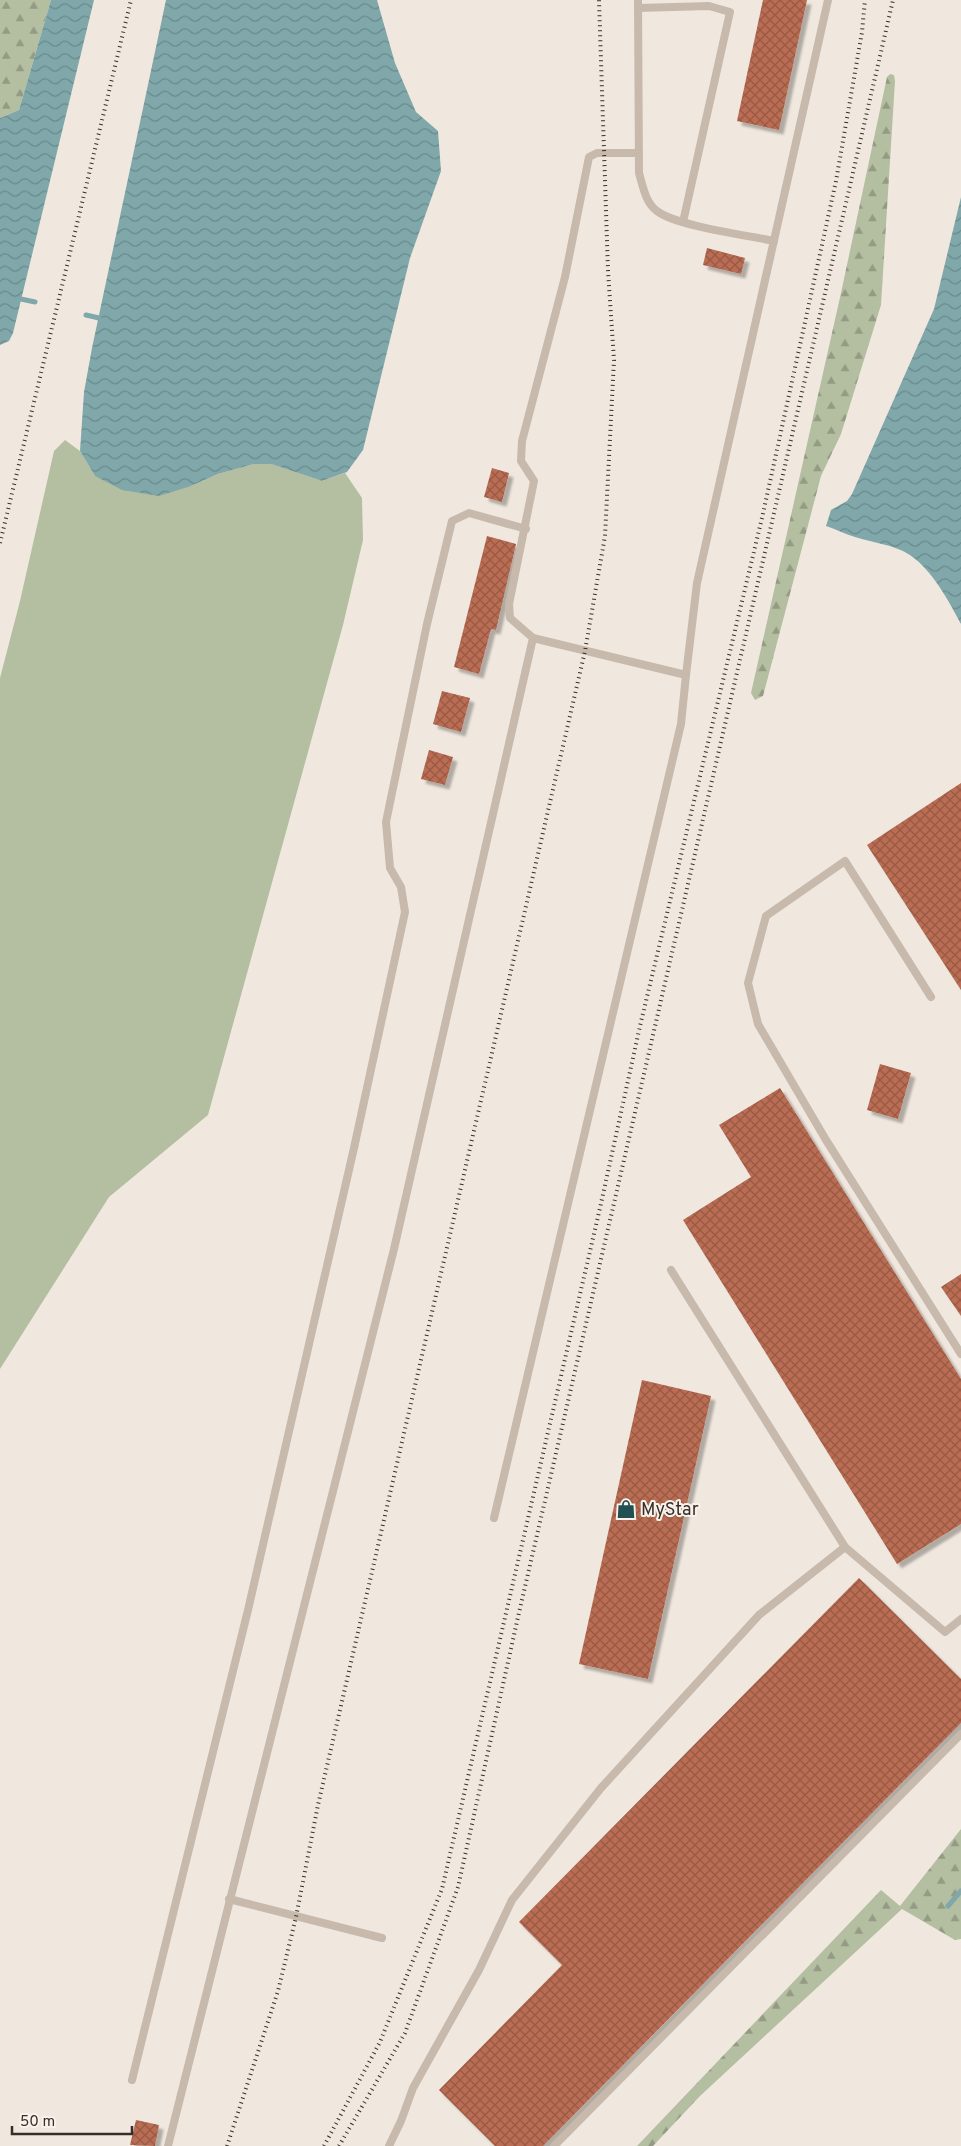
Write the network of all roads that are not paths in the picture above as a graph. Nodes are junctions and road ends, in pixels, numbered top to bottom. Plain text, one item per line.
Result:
1 (828, 0) edge
2 (701, 3) edge
3 (638, 4) edge
4 (639, 153) junction
5 (683, 222) junction
6 (774, 241) junction
7 (526, 529) junction
8 (533, 638) junction
9 (686, 675) junction
10 (931, 997) dead end
11 (671, 1270) dead end
12 (961, 1354) edge
13 (494, 1518) dead end
14 (845, 1547) junction
15 (961, 1619) edge
16 (961, 1734) edge
17 (229, 1898) junction
18 (382, 1938) dead end
19 (132, 2080) dead end
20 (168, 2146) edge
21 (389, 2146) edge
22 (554, 2146) edge

1 - 6 lane
2 - 3 lane
2 - 5 lane
3 - 4 lane
4 - 5 lane
4 - 7 lane
5 - 6 lane
6 - 9 lane
7 - 8 lane
7 - 19 lane
8 - 9 lane
8 - 17 lane
9 - 13 lane
10 - 12 lane
11 - 14 lane
14 - 15 lane
14 - 21 lane
16 - 22 lane
17 - 18 lane
17 - 20 lane

